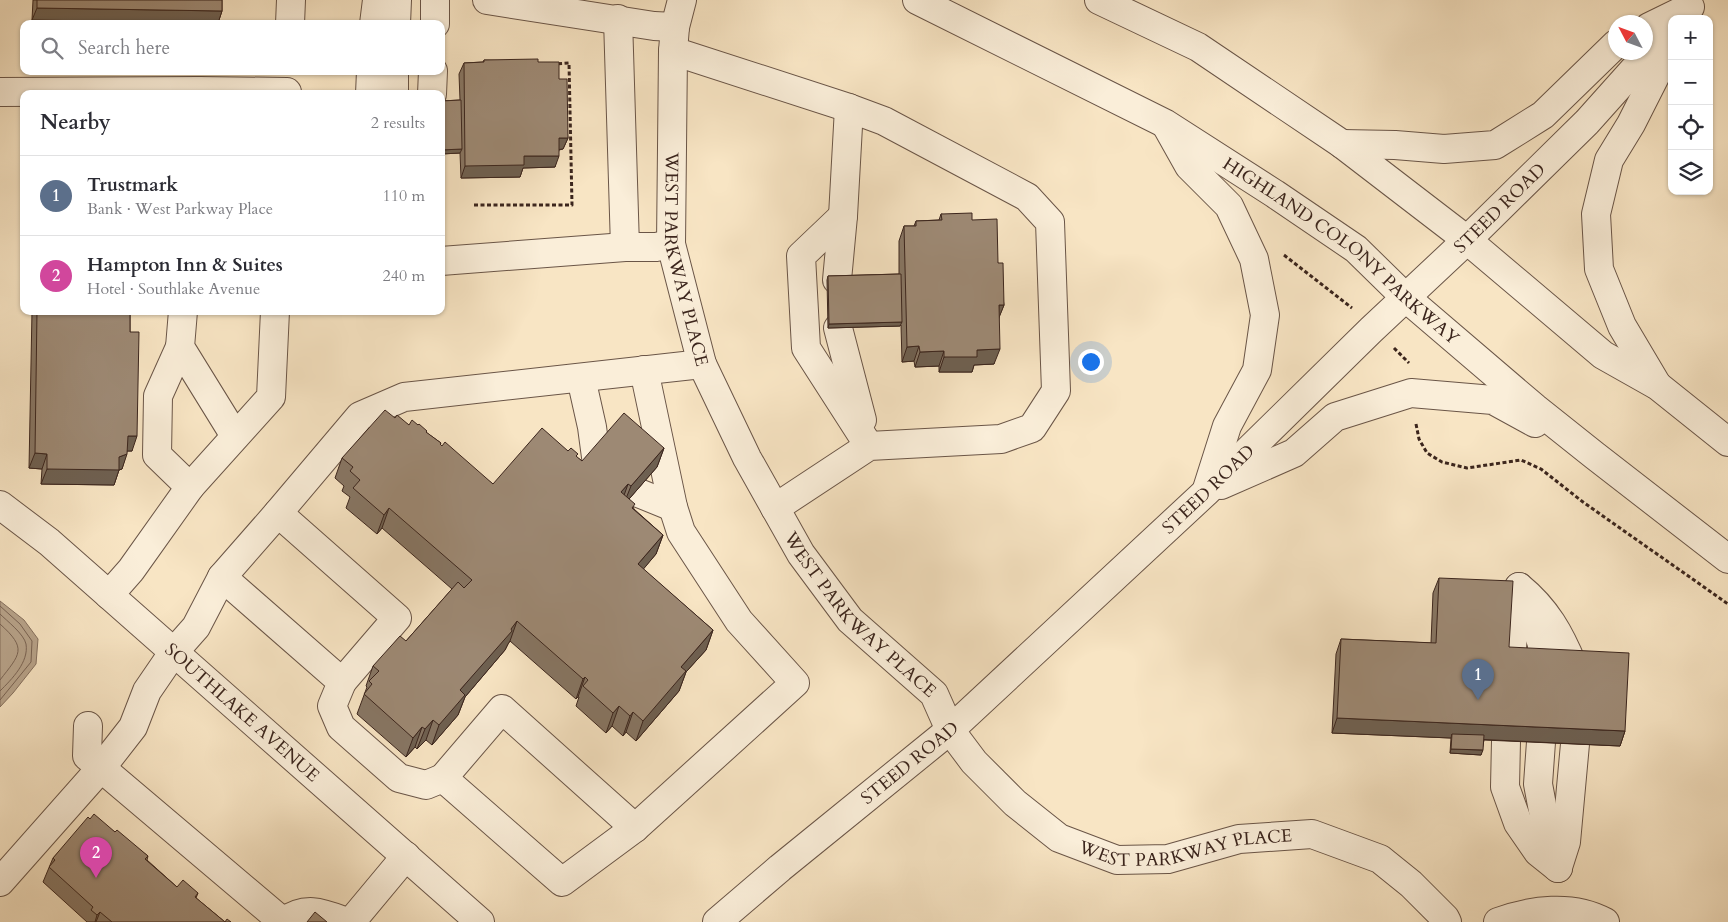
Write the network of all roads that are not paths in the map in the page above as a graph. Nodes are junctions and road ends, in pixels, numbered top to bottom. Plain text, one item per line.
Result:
1 (291, 0) edge
2 (377, 0) edge
3 (397, 0) edge
4 (416, 0) edge
5 (436, 0) edge
6 (487, 0) edge
7 (682, 0) edge
8 (916, 0) edge
9 (1099, 0) edge
10 (1687, 11) edge
11 (290, 20) edge
12 (374, 20) edge
13 (396, 20) edge
14 (416, 20) edge
15 (434, 20) edge
16 (618, 20) junction
17 (1653, 26) edge
18 (1668, 31) edge
19 (674, 39) junction
20 (1668, 51) edge
21 (1608, 52) edge
22 (371, 75) edge
23 (394, 75) edge
24 (414, 75) edge
25 (432, 75) edge
26 (287, 86) edge
27 (228, 90) edge
28 (370, 90) edge
29 (394, 90) edge
30 (413, 90) edge
31 (432, 90) edge
32 (0, 92) edge
33 (20, 92) edge
34 (849, 108) junction
35 (1166, 124) junction
36 (1342, 144) junction
37 (843, 216) junction
38 (1467, 240) junction
39 (671, 244) junction
40 (625, 247) junction
41 (445, 261) edge
42 (837, 280) edge
43 (1405, 297) junction
44 (183, 315) edge
45 (275, 315) edge
46 (838, 328) edge
47 (180, 347) junction
48 (702, 364) junction
49 (644, 370) junction
50 (581, 378) junction
51 (1658, 386) junction
52 (235, 436) junction
53 (1728, 442) edge
54 (869, 446) junction
55 (1594, 455) junction
56 (596, 457) edge
57 (190, 487) junction
58 (636, 492) edge
59 (1206, 492) junction
60 (0, 505) edge
61 (673, 507) junction
62 (775, 508) junction
63 (278, 513) junction
64 (1728, 559) edge
65 (222, 577) junction
66 (1520, 587) dead end
67 (109, 595) junction
68 (173, 653) junction
69 (1543, 664) edge
70 (342, 682) junction
71 (88, 726) dead end
72 (950, 730) junction
73 (1540, 742) joint
74 (101, 768) junction
75 (443, 778) junction
76 (636, 828) junction
77 (406, 856) junction
78 (0, 882) edge
79 (283, 922) edge
80 (349, 922) edge
81 (480, 922) edge
82 (717, 922) edge
83 (1447, 922) edge
84 (1498, 922) edge
85 (1605, 922) edge

1 - 11 street
2 - 12 street
3 - 13 street
4 - 14 street
5 - 15 street
6 - 16 street
7 - 19 street, WEST PARKWAY PLACE
8 - 35 street, HIGHLAND COLONY PARKWAY
9 - 36 street
10 - 17 street
16 - 19 street
16 - 40 street
18 - 38 street, STEED ROAD
19 - 34 street
19 - 39 street, WEST PARKWAY PLACE
20 - 51 street
21 - 36 street
22 - 28 street
23 - 29 street
24 - 30 street
25 - 31 street
26 - 27 street
32 - 33 street
34 - 37 street
34 - 54 street
35 - 43 street, HIGHLAND COLONY PARKWAY
35 - 59 street
36 - 38 street
37 - 42 street
37 - 54 street
38 - 43 street, STEED ROAD
38 - 51 street
39 - 40 street
39 - 48 street, WEST PARKWAY PLACE
40 - 41 street
43 - 55 street, HIGHLAND COLONY PARKWAY
43 - 59 street, STEED ROAD
44 - 47 street
45 - 52 street
46 - 54 street
47 - 52 street
47 - 57 street
48 - 49 street
48 - 62 street, WEST PARKWAY PLACE
49 - 50 street
49 - 61 street
50 - 56 street
50 - 63 street
51 - 53 street
52 - 57 street
54 - 62 street
55 - 59 street
55 - 64 street, HIGHLAND COLONY PARKWAY
57 - 67 street
58 - 61 street
59 - 72 street, STEED ROAD
60 - 67 street, SOUTHLAKE AVENUE
61 - 76 street
62 - 72 street, WEST PARKWAY PLACE
63 - 65 street
63 - 70 street
65 - 68 street
65 - 70 street
66 - 69 street
67 - 68 street, SOUTHLAKE AVENUE
68 - 74 street
68 - 77 street, SOUTHLAKE AVENUE
70 - 75 street
71 - 74 street
72 - 82 street, STEED ROAD
72 - 83 street, WEST PARKWAY PLACE
73 - 73 street
74 - 78 street
74 - 79 street
75 - 76 street
75 - 76 street
77 - 80 street
77 - 81 street, SOUTHLAKE AVENUE
79 - 80 street
84 - 85 street

